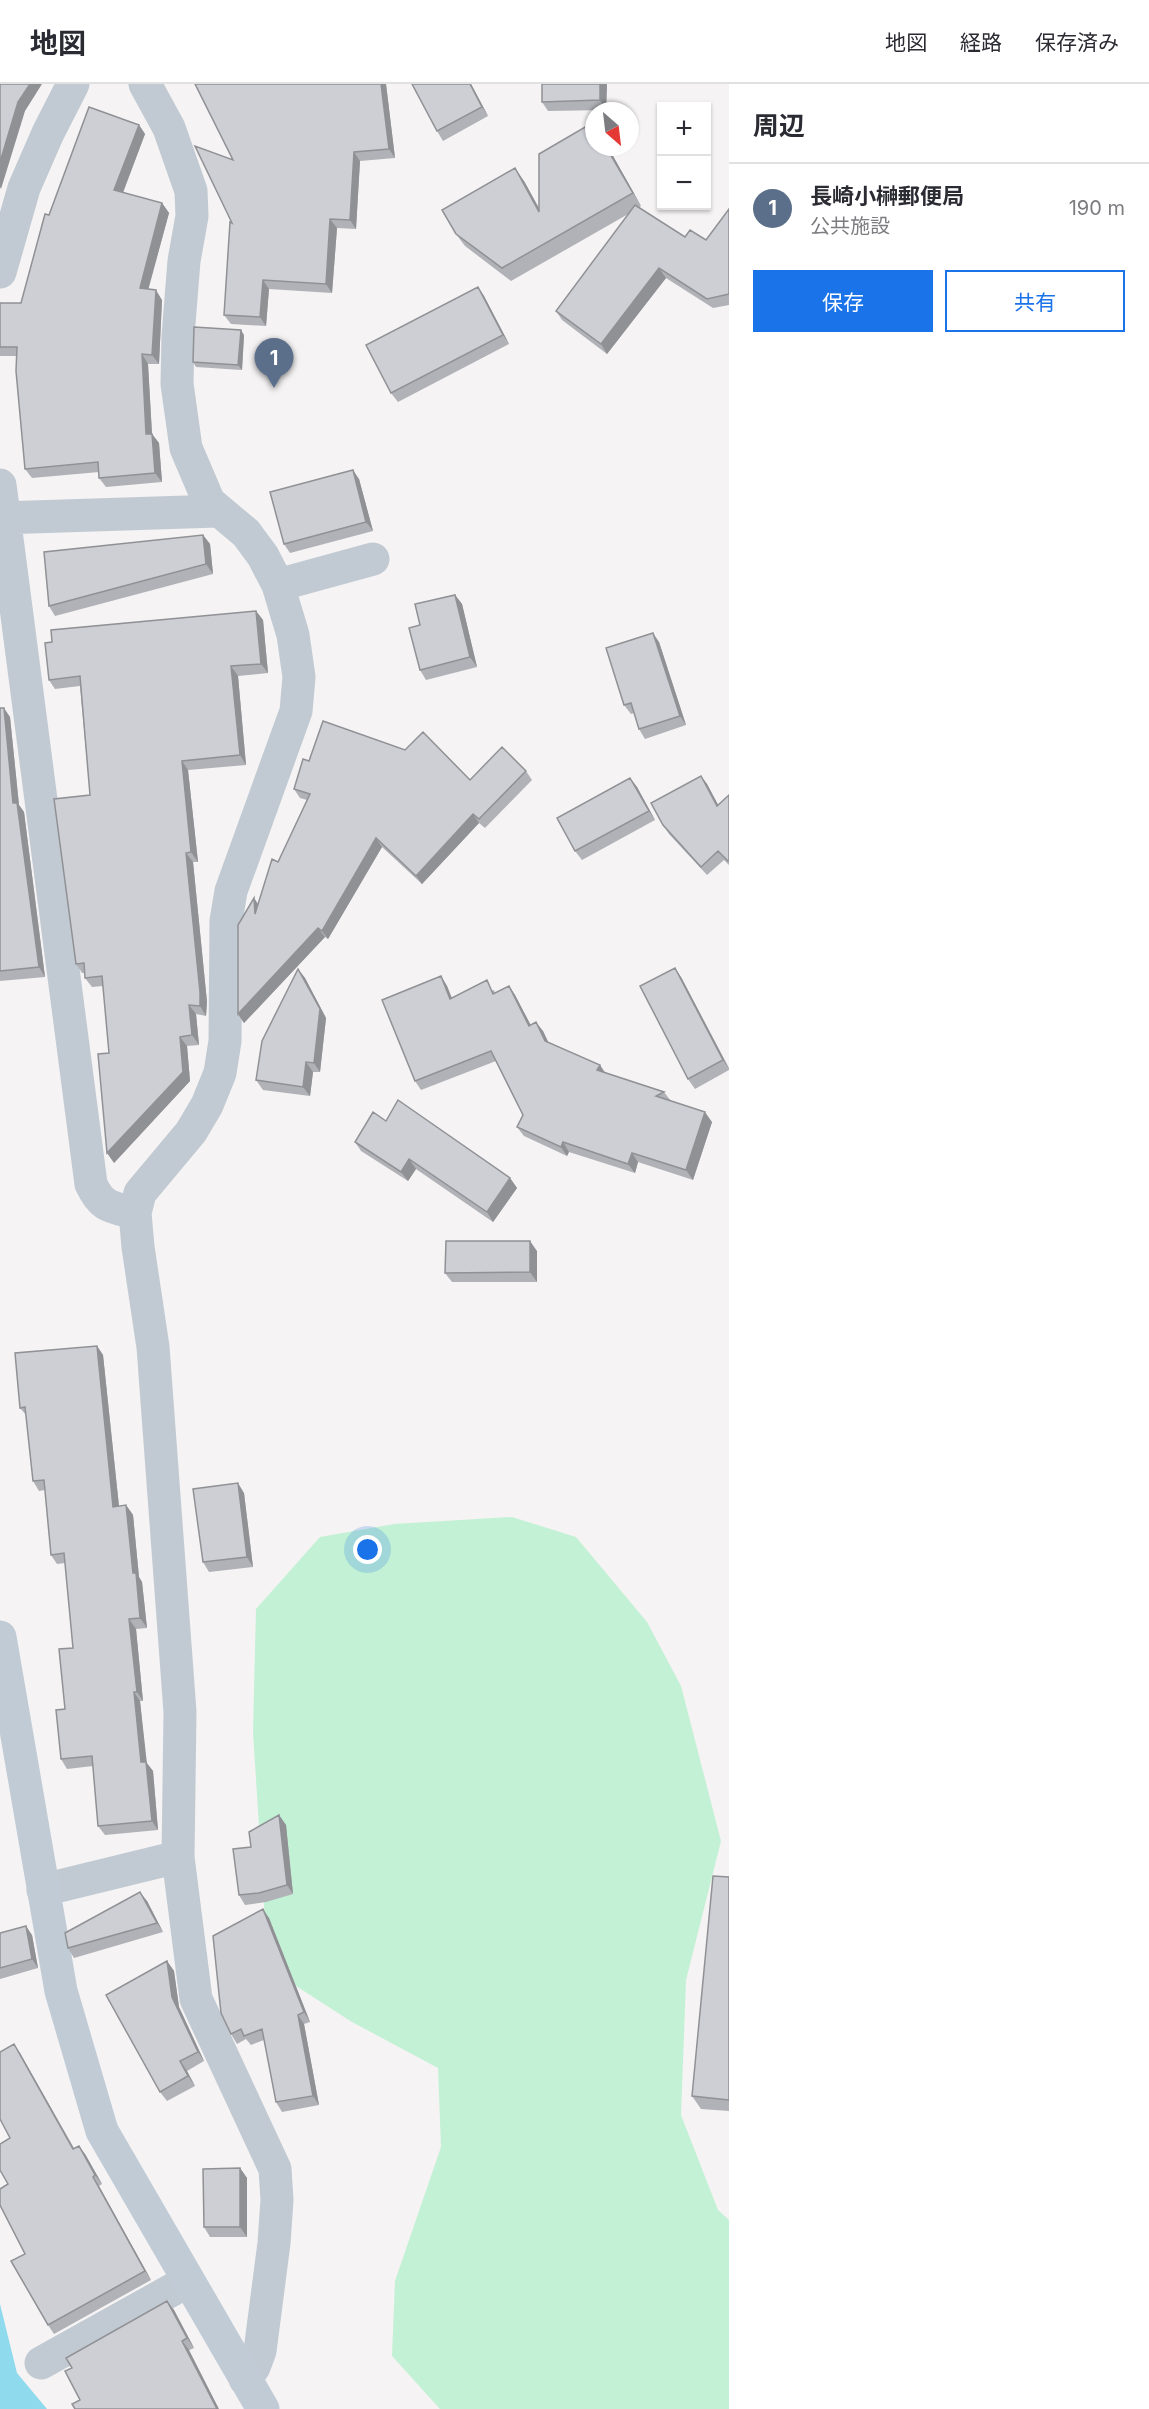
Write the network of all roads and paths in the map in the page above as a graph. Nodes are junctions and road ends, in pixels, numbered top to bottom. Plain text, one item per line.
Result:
1 (73, 84) edge
2 (145, 84) edge
3 (0, 272) edge
4 (0, 485) edge
5 (218, 511) junction
6 (2, 518) edge
7 (373, 559) dead end
8 (278, 585) junction
9 (135, 1213) junction
10 (0, 1637) edge
11 (178, 1857) junction
12 (43, 1890) junction
13 (188, 2281) junction
14 (41, 2363) dead end
15 (245, 2379) junction
16 (263, 2409) edge

1 - 3 street
2 - 5 street
4 - 6 street
5 - 6 street
5 - 8 street
6 - 9 street
7 - 8 street
8 - 9 street
9 - 11 street
10 - 12 street
11 - 12 street
11 - 15 street
12 - 13 street
13 - 14 street
13 - 15 street
15 - 16 street

